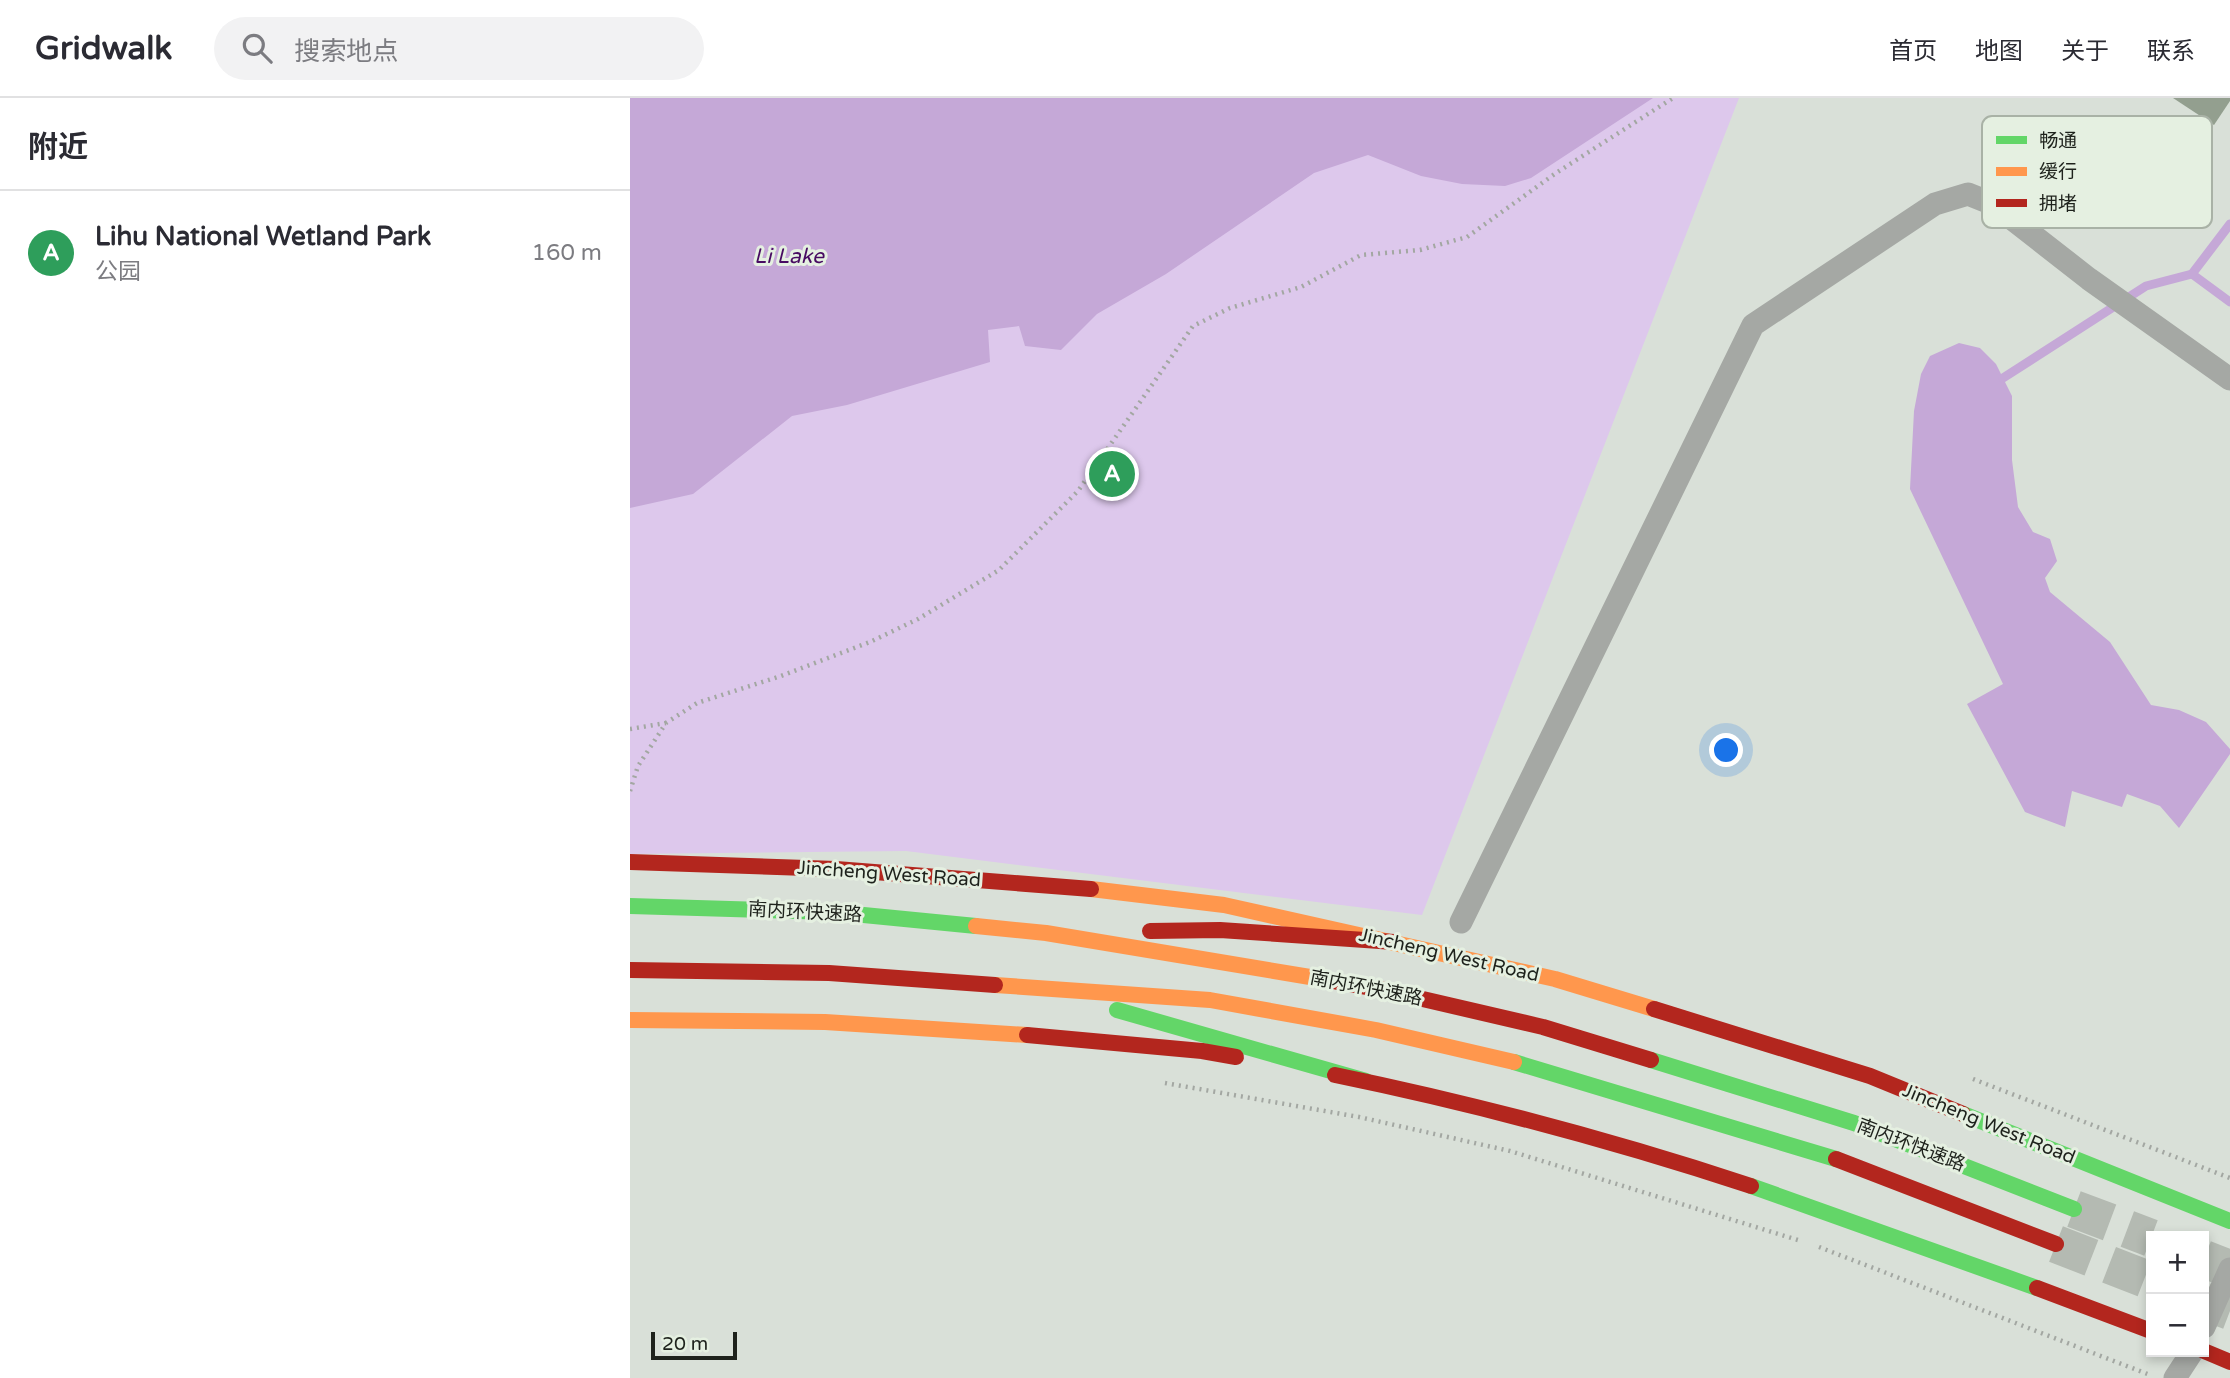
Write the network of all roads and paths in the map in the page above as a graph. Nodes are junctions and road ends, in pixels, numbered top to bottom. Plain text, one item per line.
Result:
1 (1673, 98) edge
2 (1982, 200) edge
3 (2024, 228) edge
4 (2230, 379) edge
5 (666, 723) junction
6 (630, 729) edge
7 (630, 791) edge
8 (630, 862) edge
9 (630, 906) edge
10 (1461, 922) dead end
11 (1046, 933) junction
12 (1394, 942) junction
13 (630, 970) edge
14 (1041, 988) junction
15 (630, 1020) edge
16 (1366, 1081) junction
17 (1156, 1082) dead end
18 (2074, 1209) tunnel mouth
19 (2230, 1222) edge
20 (2056, 1244) tunnel mouth
21 (2230, 1269) edge
22 (2209, 1316) edge
23 (2146, 1329) edge
24 (2209, 1353) edge
25 (2189, 1357) edge
26 (2230, 1362) edge
27 (2157, 1378) edge
28 (2175, 1378) edge

1 - 5 path
2 - 10 street
3 - 4 street
5 - 6 path
5 - 7 path
8 - 12 main road, Jincheng West Road
9 - 11 main road, 南内环快速路
11 - 12 main road
11 - 18 main road, 南内环快速路
12 - 19 main road, Jincheng West Road
13 - 14 main road, 南内环快速路
14 - 16 main road
14 - 20 main road, 南内环快速路
15 - 16 main road
16 - 23 main road
17 - 27 path
21 - 22 street
24 - 26 main road
25 - 28 street

